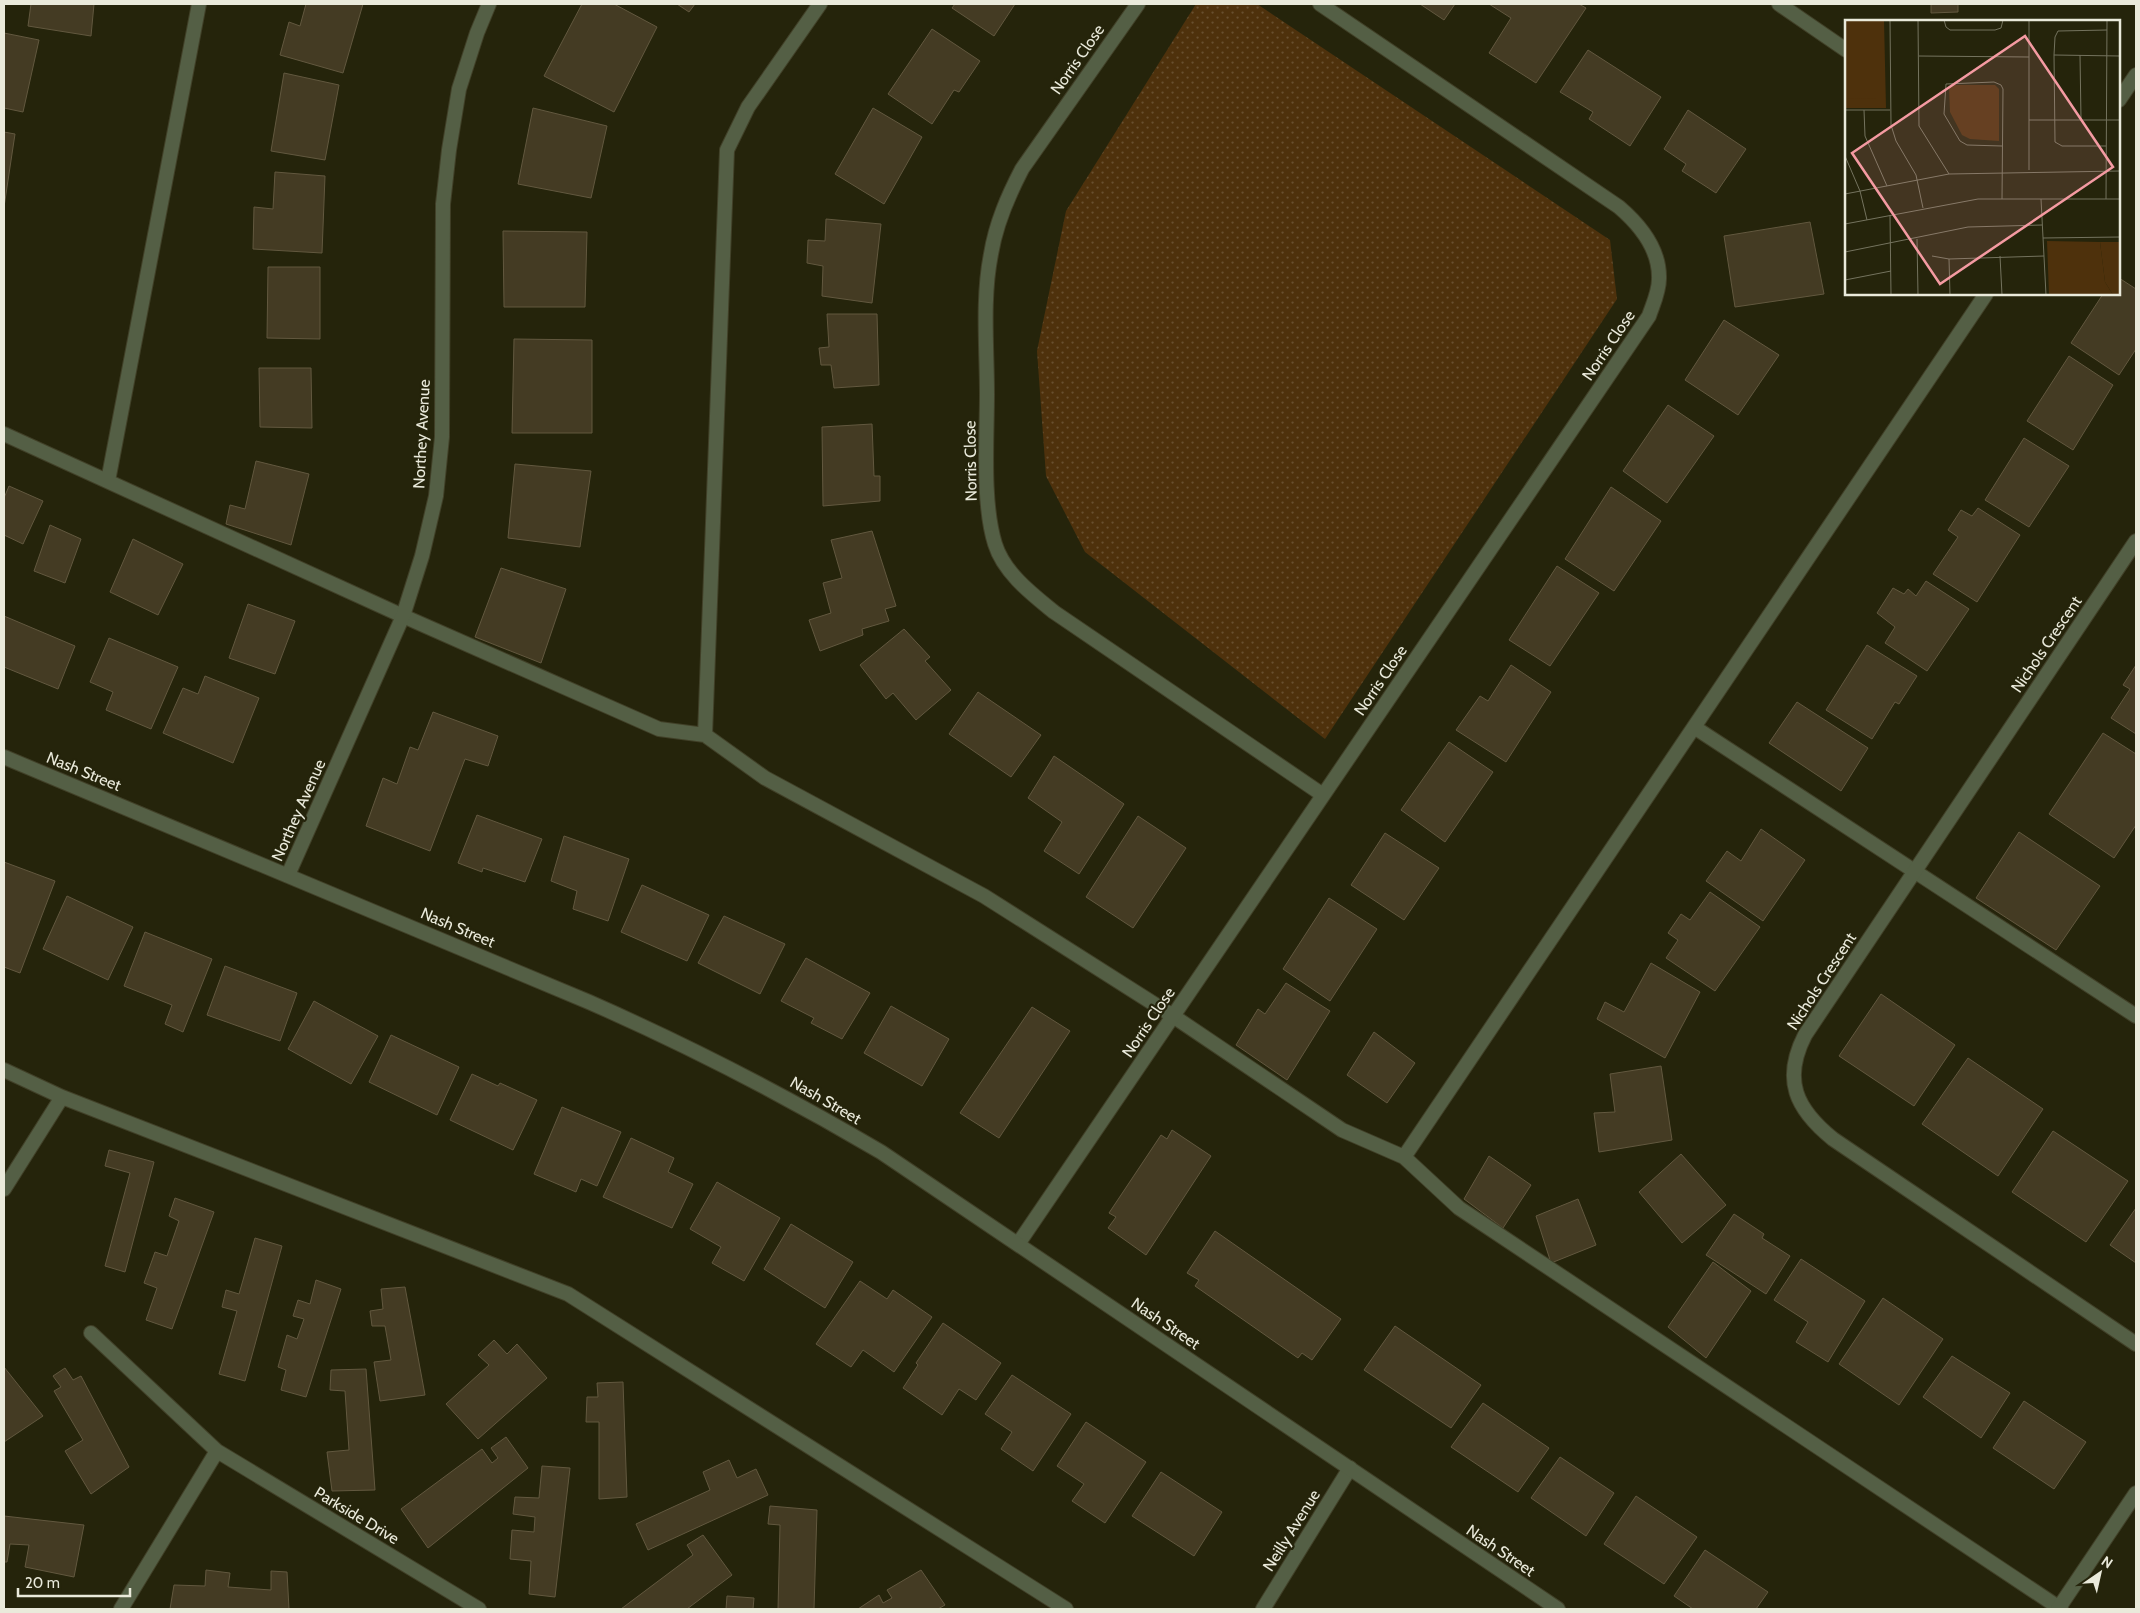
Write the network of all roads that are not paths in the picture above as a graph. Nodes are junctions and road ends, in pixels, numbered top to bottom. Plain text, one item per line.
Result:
1 (199, 4) edge
2 (489, 4) edge
3 (820, 4) edge
4 (1138, 4) edge
5 (1320, 4) edge
6 (1779, 4) edge
7 (1845, 49) edge
8 (2136, 75) edge
9 (2120, 99) edge
10 (1985, 295) edge
11 (4, 434) edge
12 (108, 481) junction
13 (2136, 541) edge
14 (403, 616) junction
15 (1694, 727) junction
16 (705, 735) junction
17 (4, 757) edge
18 (1323, 795) junction
19 (1915, 870) junction
20 (288, 875) junction
21 (1172, 1016) junction
22 (2136, 1016) edge
23 (4, 1070) edge
24 (62, 1097) junction
25 (1404, 1156) junction
26 (4, 1189) edge
27 (1018, 1244) junction
28 (91, 1333) dead end
29 (2136, 1344) edge
30 (217, 1451) junction
31 (1350, 1468) junction
32 (2136, 1493) edge
33 (120, 1609) edge
34 (479, 1609) edge
35 (1066, 1609) edge
36 (1263, 1609) edge
37 (1558, 1609) edge
38 (2059, 1609) edge

1 - 12 street
2 - 14 street, Northey Avenue
3 - 16 street
4 - 18 street, Norris Close
5 - 18 street, Norris Close
6 - 7 street
8 - 9 street
10 - 15 street
11 - 12 street
12 - 14 street
13 - 19 street, Nichols Crescent
14 - 16 street
14 - 20 street, Northey Avenue
15 - 19 street
15 - 25 street
16 - 21 street
17 - 20 street, Nash Street
18 - 21 street, Norris Close
19 - 22 street
19 - 29 street, Nichols Crescent
20 - 27 street, Nash Street
21 - 25 street
21 - 27 street, Norris Close
23 - 24 street
24 - 26 street
24 - 35 street
25 - 38 street
27 - 31 street, Nash Street
28 - 30 street, Parkside Drive
30 - 33 street
30 - 34 street, Parkside Drive
31 - 36 street, Neilly Avenue
31 - 37 street, Nash Street
32 - 38 street

